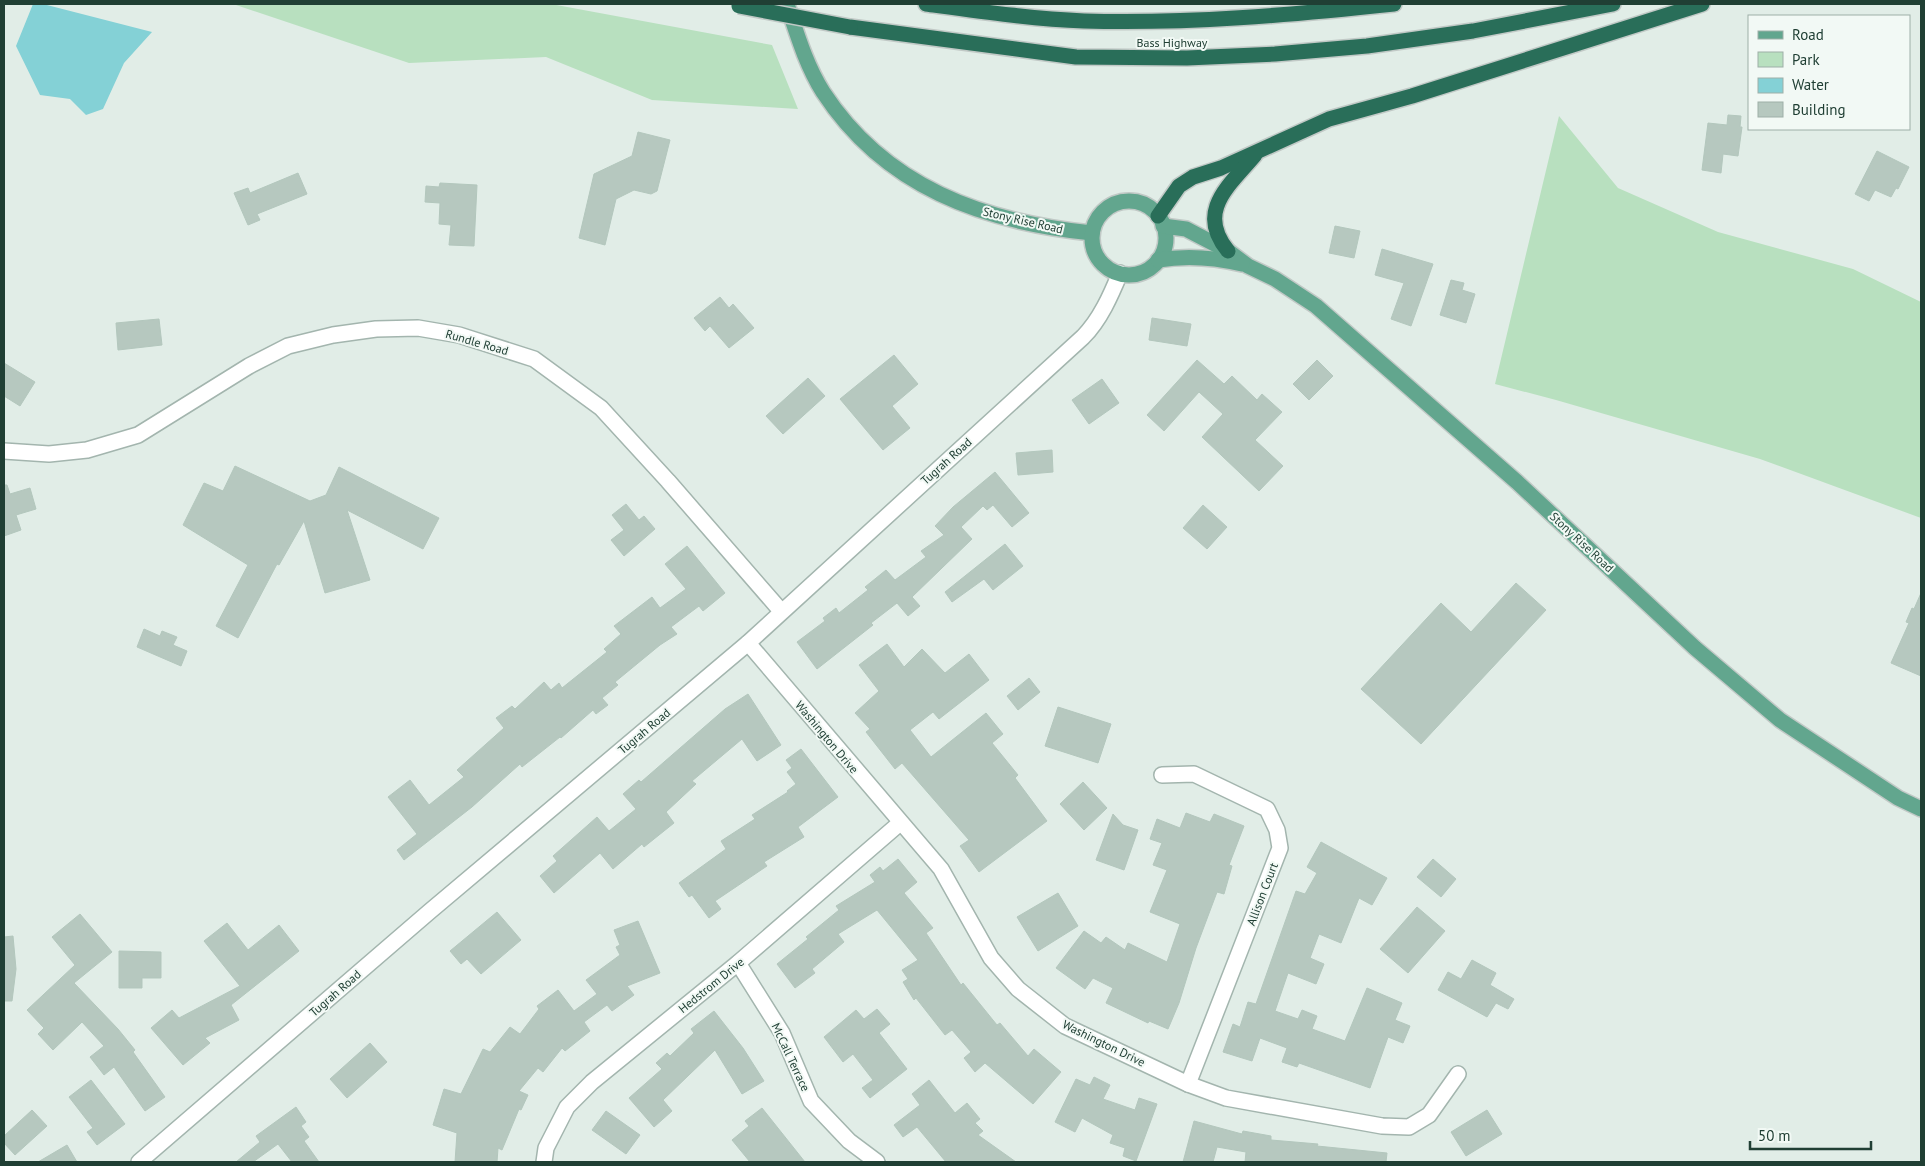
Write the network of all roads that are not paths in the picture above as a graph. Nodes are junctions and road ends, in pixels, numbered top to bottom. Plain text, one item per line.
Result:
1 (787, 4) edge
2 (926, 4) edge
3 (1394, 4) edge
4 (1613, 4) edge
5 (1702, 4) edge
6 (735, 5) edge
7 (1257, 152) junction
8 (1161, 221) junction
9 (1092, 233) junction
10 (1228, 251) junction
11 (1158, 260) junction
12 (1248, 266) junction
13 (1120, 273) junction
14 (4, 452) edge
15 (781, 611) junction
16 (748, 643) junction
17 (1162, 775) dead end
18 (1921, 809) edge
19 (900, 823) junction
20 (738, 963) junction
21 (1458, 1074) dead end
22 (1188, 1084) junction
23 (139, 1162) edge
24 (544, 1162) edge
25 (877, 1162) edge

1 - 9 main road, Stony Rise Road
2 - 3 highway, Bass Highway
4 - 6 highway, Bass Highway, bridge
5 - 7 highway
7 - 8 highway
7 - 10 highway
8 - 9 main road
8 - 10 main road, Stony Rise Road
8 - 11 main road
9 - 13 main road
10 - 12 main road, Stony Rise Road
11 - 12 main road, Stony Rise Road
11 - 13 main road
12 - 18 main road, Stony Rise Road
13 - 15 street, Tugrah Road
14 - 15 street, Rundle Road
15 - 16 street, Tugrah Road
16 - 19 street, Washington Drive
16 - 23 street, Tugrah Road
17 - 22 street, Allison Court
19 - 20 street, Hedstrom Drive
19 - 22 street, Washington Drive
20 - 24 street, Hedstrom Drive
20 - 25 street, McCall Terrace
21 - 22 street, Washington Drive

